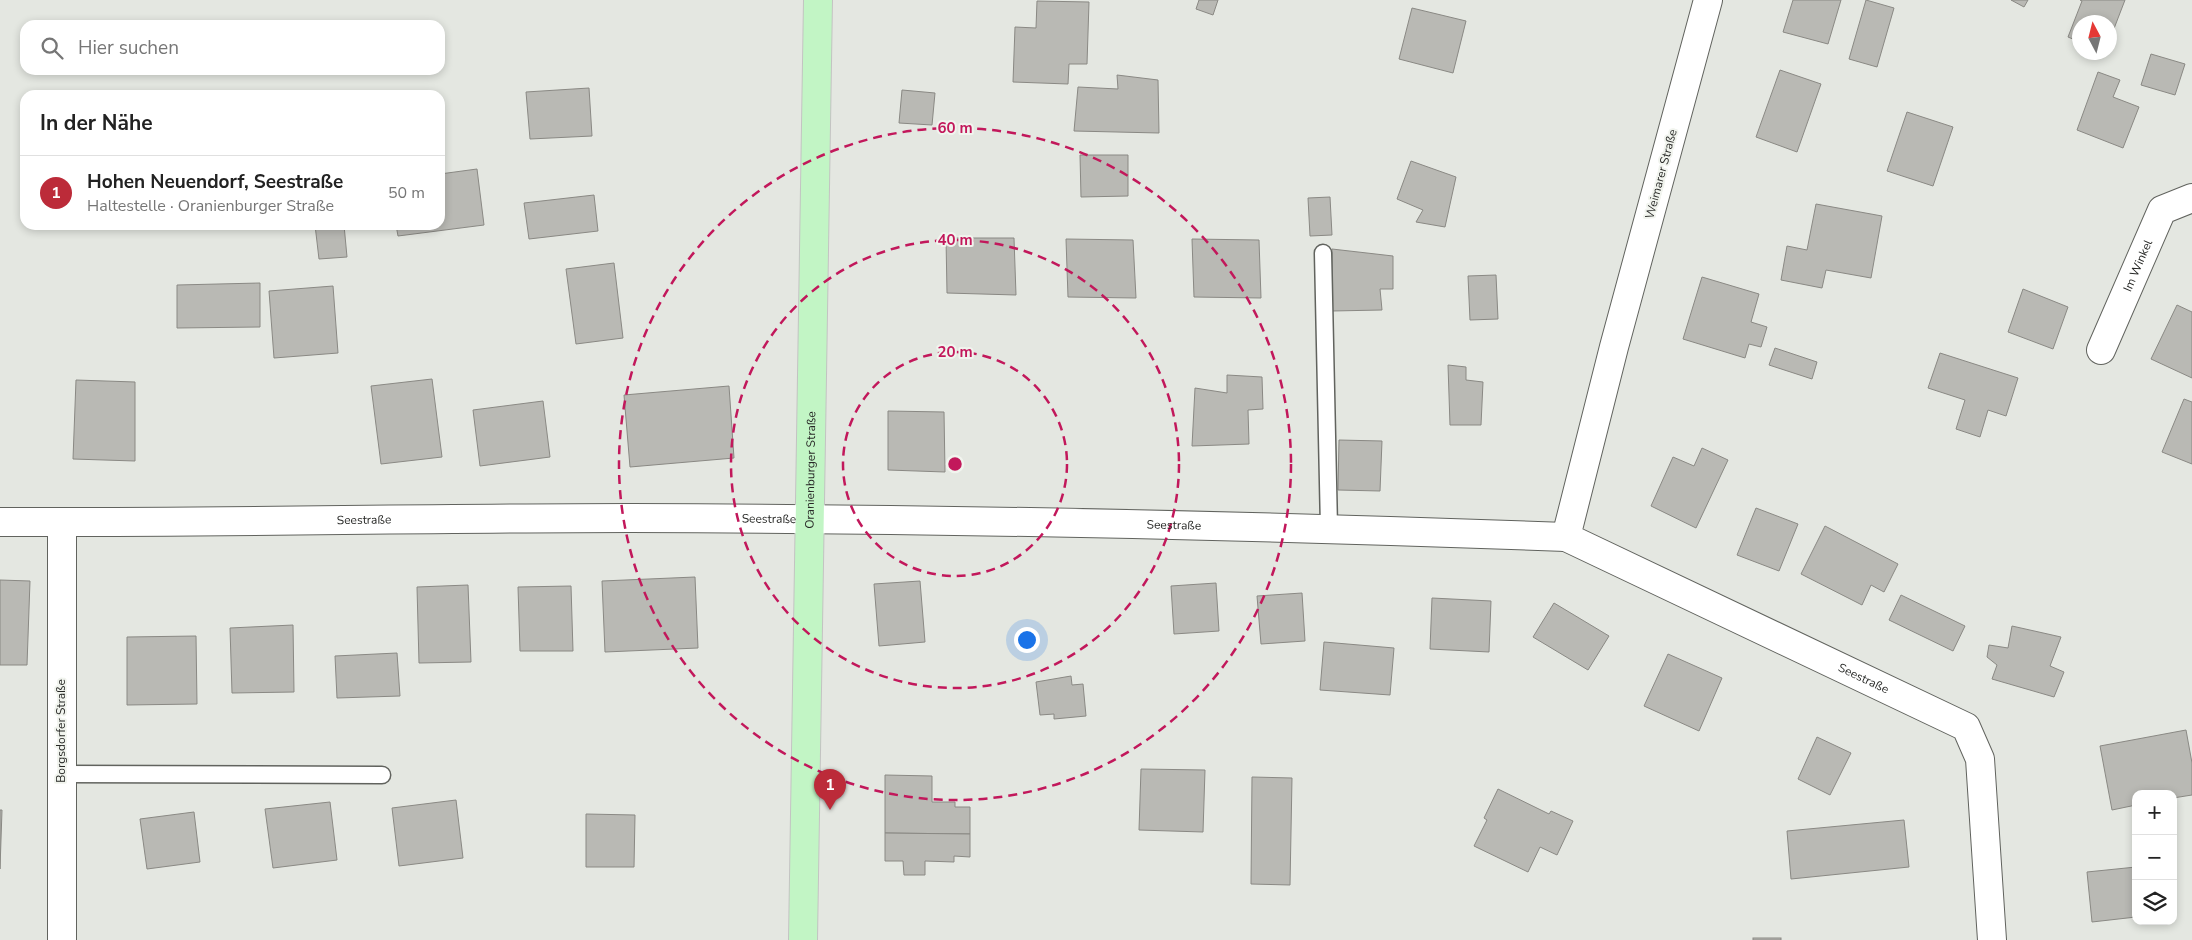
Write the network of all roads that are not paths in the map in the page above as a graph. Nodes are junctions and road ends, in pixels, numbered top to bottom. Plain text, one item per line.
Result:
1 (818, 0) edge
2 (1708, 0) edge
3 (2192, 198) edge
4 (1323, 254) dead end
5 (2101, 350) dead end
6 (810, 520) junction
7 (0, 522) edge
8 (62, 522) junction
9 (1329, 528) junction
10 (1566, 537) junction
11 (60, 774) junction
12 (382, 775) dead end
13 (62, 940) edge
14 (803, 940) edge
15 (1992, 940) edge

1 - 6 main road, Oranienburger Straße
2 - 10 street, Weimarer Straße
3 - 5 street, Im Winkel
4 - 9 lane
6 - 8 street, Seestraße
6 - 9 street, Seestraße
6 - 14 main road, Oranienburger Straße
7 - 8 street, Seestraße
8 - 11 street, Borgsdorfer Straße
9 - 10 street, Seestraße
10 - 15 street, Seestraße
11 - 12 lane
11 - 13 street, Borgsdorfer Straße

